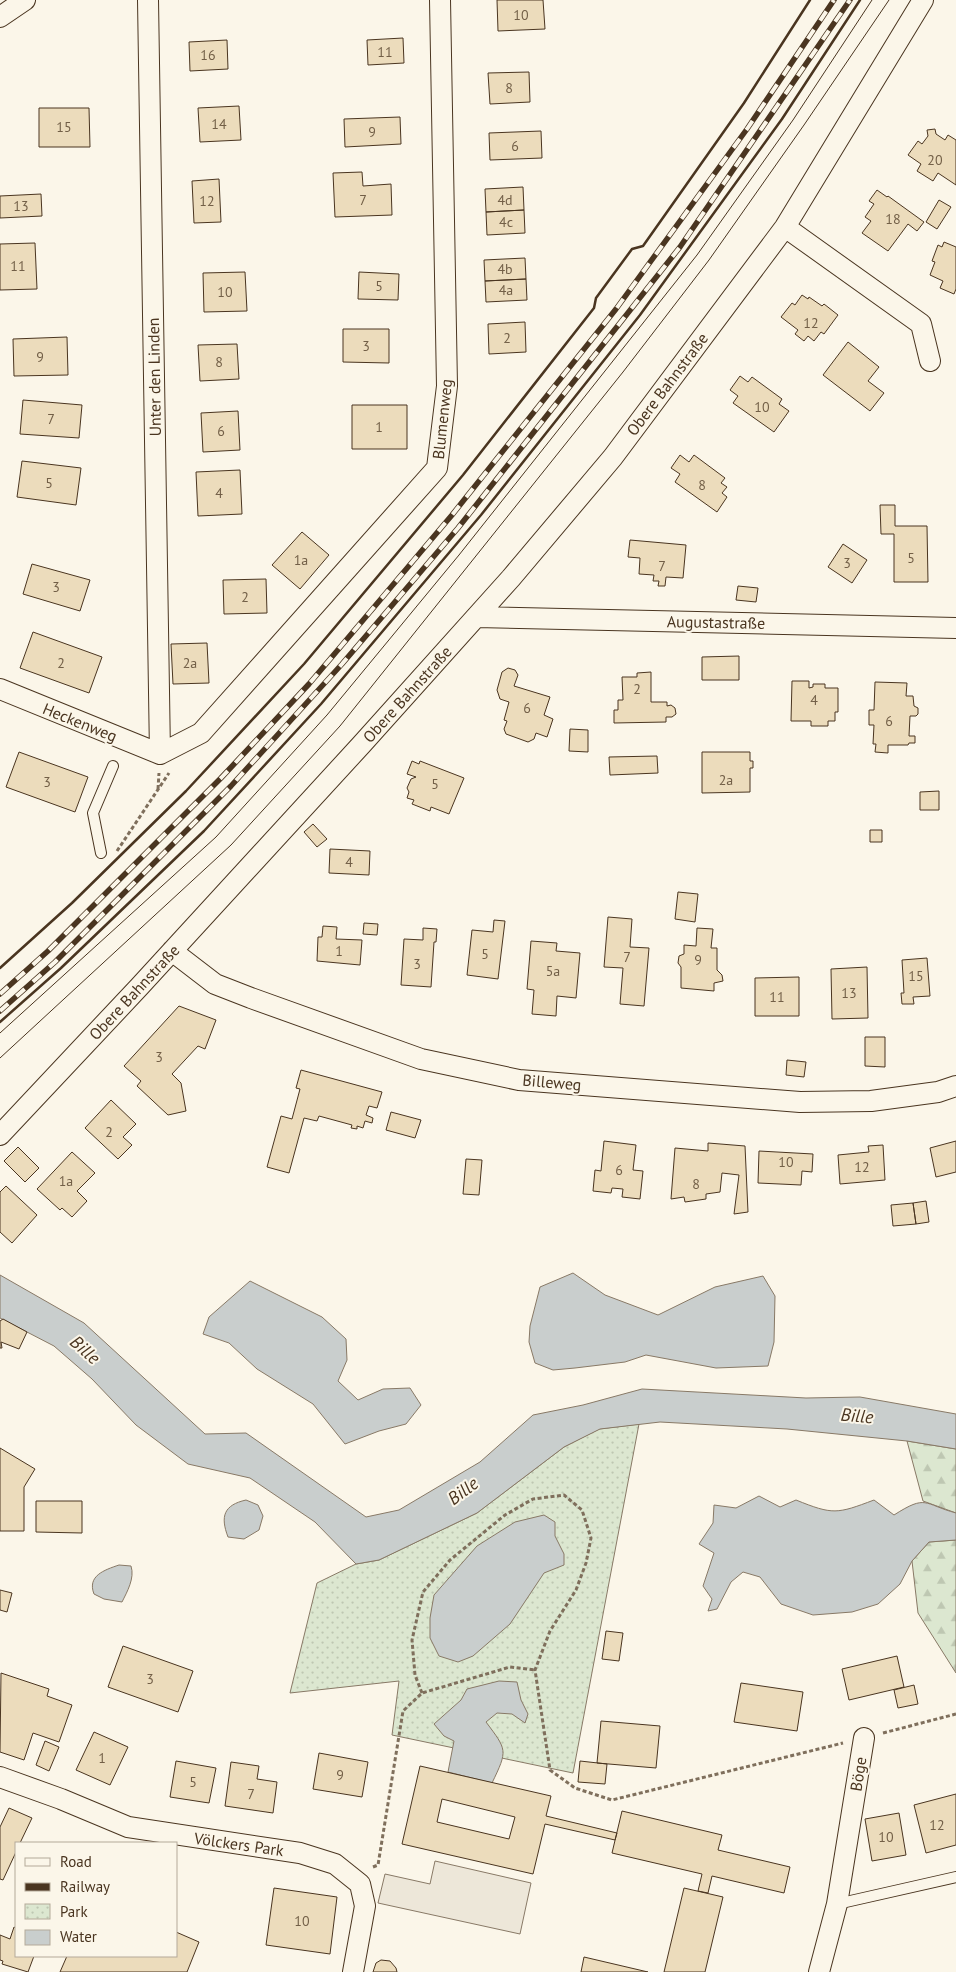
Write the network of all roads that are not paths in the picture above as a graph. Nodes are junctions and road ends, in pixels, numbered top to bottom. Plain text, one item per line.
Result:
1 (25, 0) edge
2 (148, 0) edge
3 (440, 0) edge
4 (923, 0) edge
5 (0, 17) edge
6 (784, 227) junction
7 (930, 362) dead end
8 (476, 617) junction
9 (956, 628) edge
10 (0, 689) edge
11 (166, 761) junction
12 (112, 766) dead end
13 (101, 853) dead end
14 (172, 951) junction
15 (956, 1086) edge
16 (0, 1135) edge
17 (864, 1738) road end
18 (0, 1776) edge
19 (956, 1877) edge
20 (837, 1904) junction
21 (353, 1972) edge
22 (819, 1972) edge

1 - 5 street
2 - 11 street, Unter den Linden
3 - 11 street, Blumenweg
4 - 6 street, Obere Bahnstraße
6 - 7 street
6 - 8 street, Obere Bahnstraße
8 - 9 street, Augustastraße
8 - 14 street, Obere Bahnstraße
10 - 11 street, Heckenweg
12 - 13 lane
14 - 15 street, Billeweg
14 - 16 street, Obere Bahnstraße
17 - 20 street, Böge
18 - 21 street, Völckers Park
19 - 20 lane
20 - 22 street, Böge

